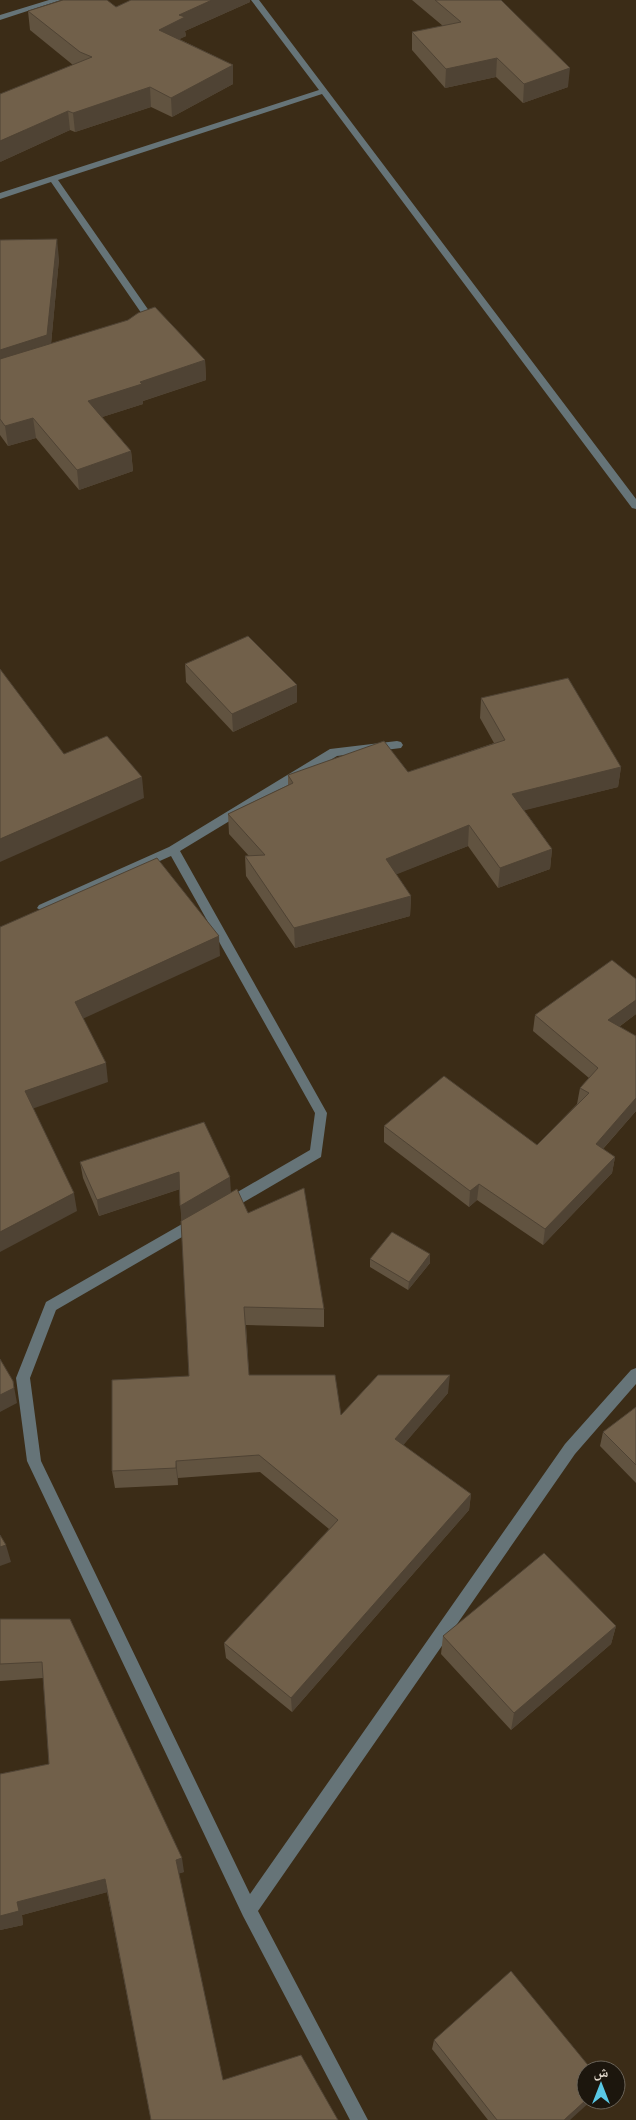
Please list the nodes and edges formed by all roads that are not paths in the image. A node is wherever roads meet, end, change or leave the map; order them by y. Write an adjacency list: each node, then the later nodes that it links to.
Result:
1 (57, 0): 3 (street)
2 (255, 0): 4 (street)
3 (0, 18)
4 (324, 91): 5 (street); 8 (street)
5 (53, 179): 6 (street); 7 (street)
6 (0, 196)
7 (134, 330)
8 (636, 506)
9 (397, 745): 10 (street)
10 (173, 850): 11 (street); 13 (street)
11 (27, 915)
12 (636, 1374): 13 (street)
13 (249, 1910): 14 (street)
14 (359, 2120)

